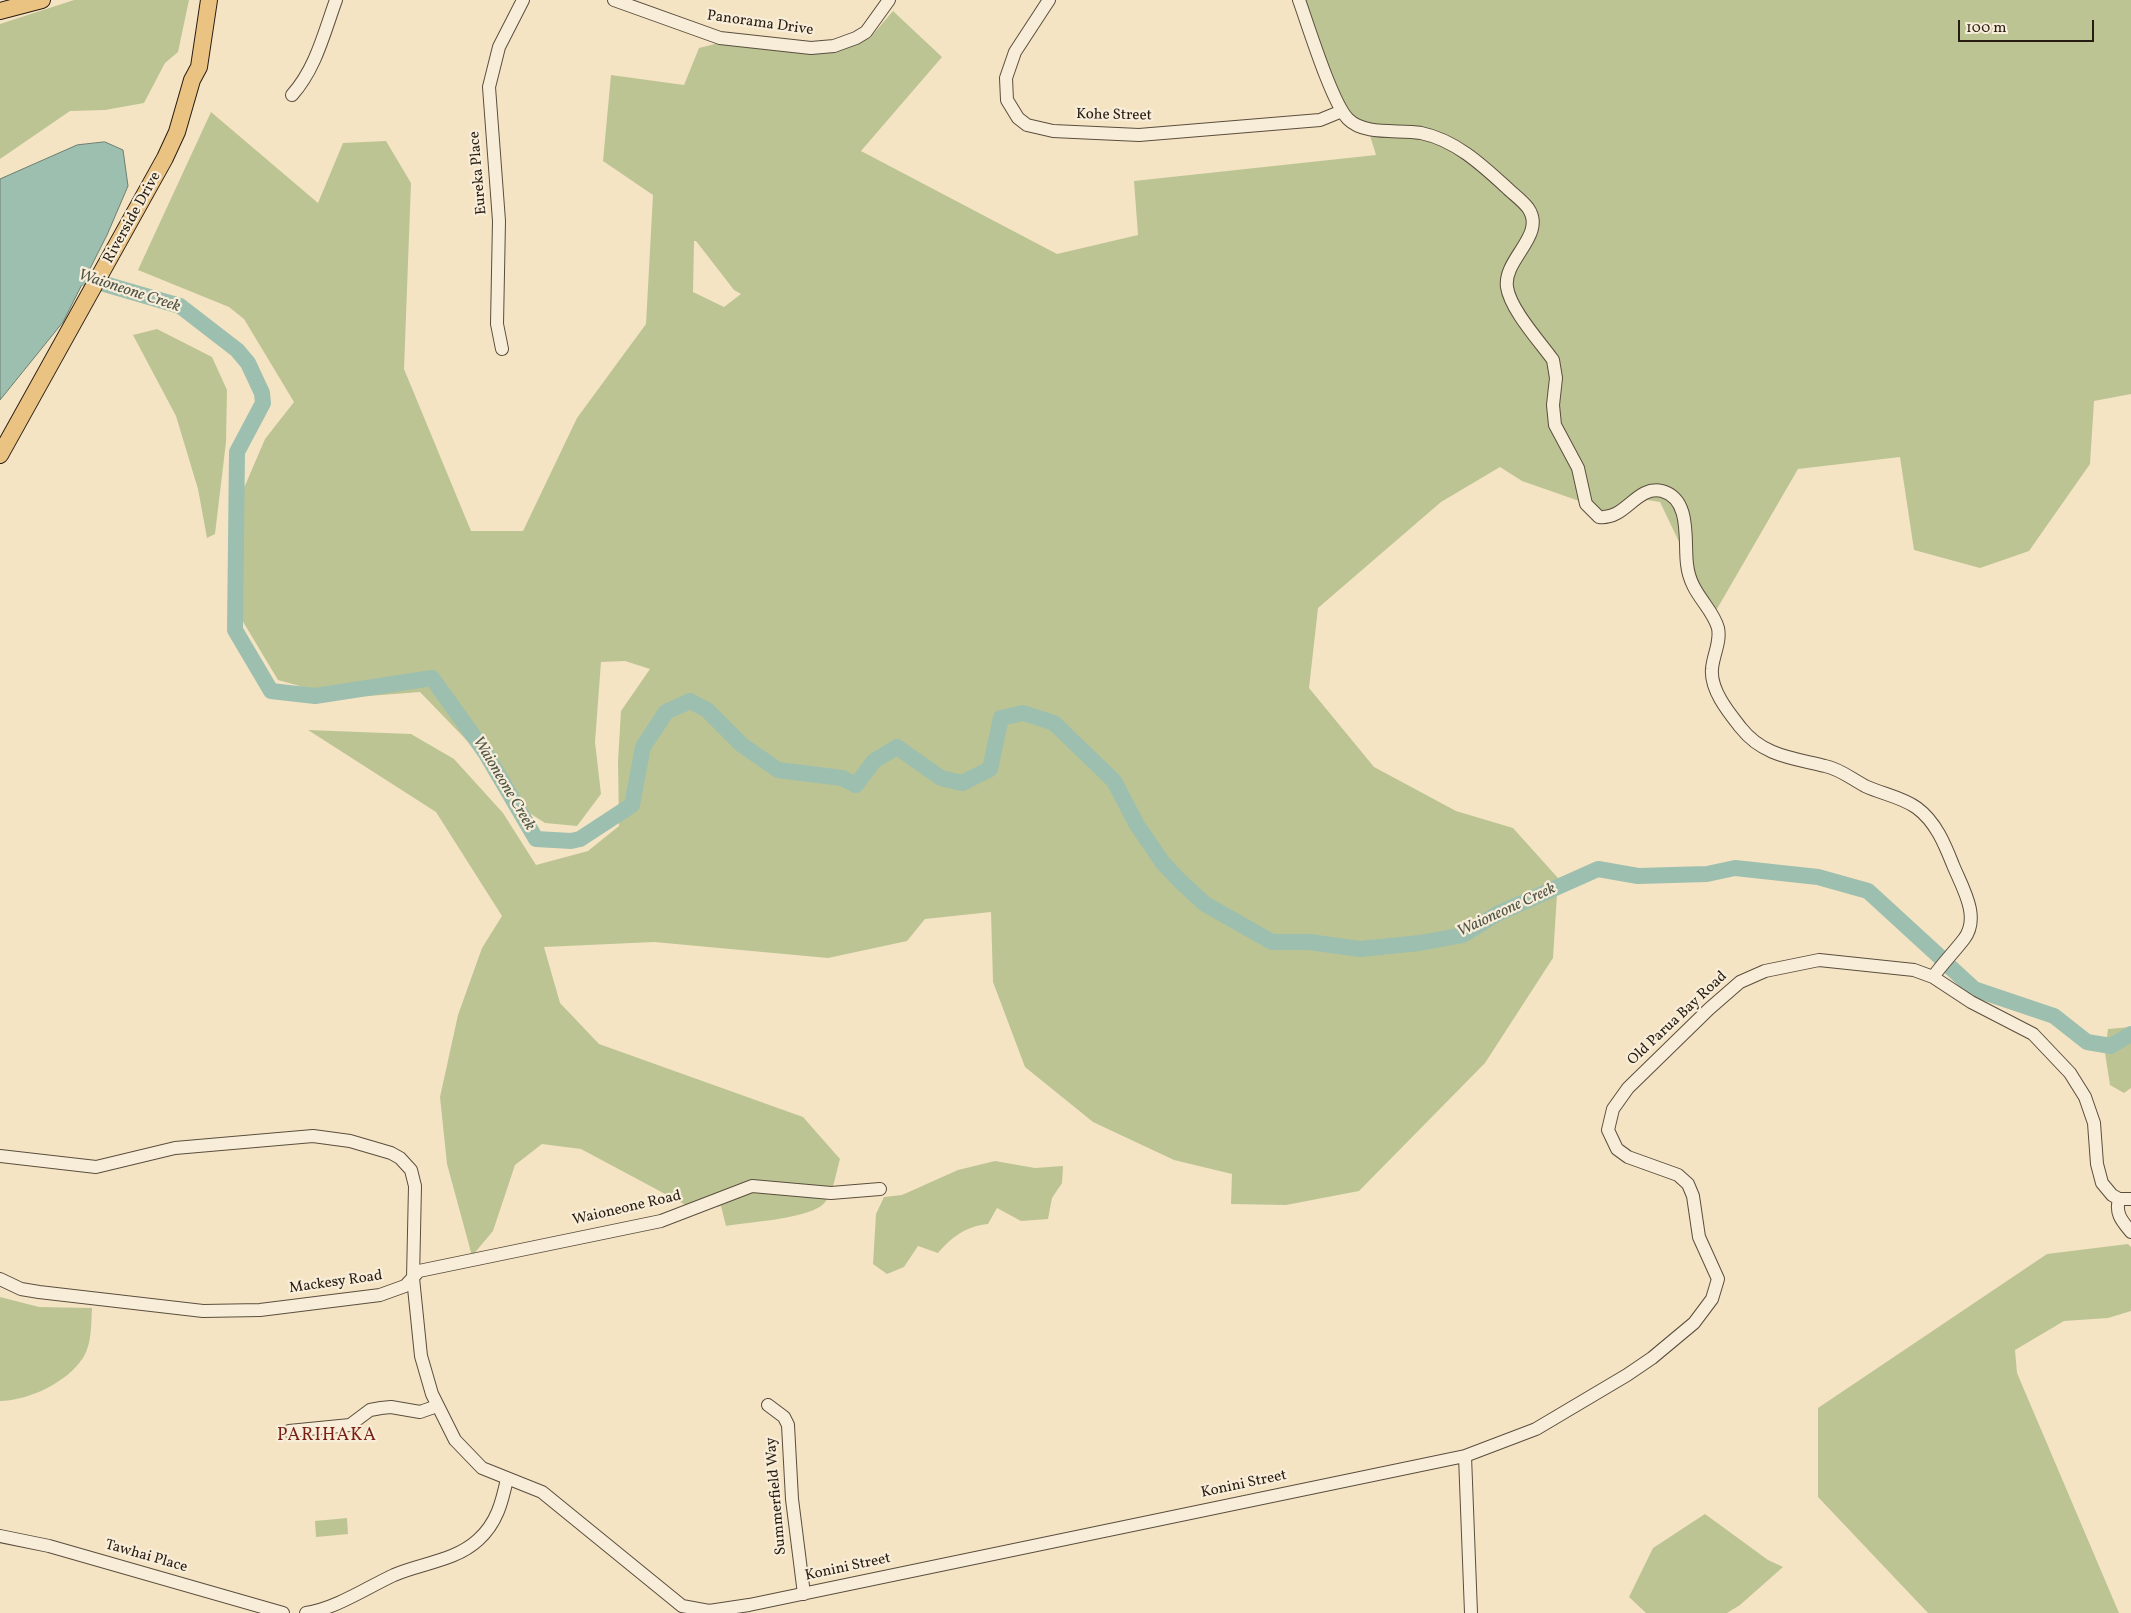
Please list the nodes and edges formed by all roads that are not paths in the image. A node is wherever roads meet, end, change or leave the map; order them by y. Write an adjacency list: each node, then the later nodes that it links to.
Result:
1 (42, 0): 10 (main road)
2 (199, 0): 11 (main road, Riverside Drive)
3 (209, 0): 11 (main road, Riverside Drive)
4 (336, 0): 12 (street)
5 (523, 0): 14 (street, Eureka Place)
6 (614, 0): 7 (street, Panorama Drive)
7 (889, 0)
8 (1049, 0): 13 (street, Kohe Street)
9 (1298, 0): 13 (street)
10 (0, 11)
11 (192, 80): 15 (main road, Riverside Drive)
12 (292, 95)
13 (1342, 111): 16 (street)
14 (502, 349)
15 (0, 455)
16 (1933, 977): 19 (street, Old Parua Bay Road); 26 (street, Old Parua Bay Road)
17 (0, 1156): 21 (street)
18 (880, 1189): 21 (street, Waioneone Road)
19 (2125, 1199): 20 (street)
20 (2131, 1232)
21 (413, 1278): 22 (street, Mackesy Road); 24 (street, Konini Street)
22 (0, 1279)
23 (768, 1405): 29 (street, Summerfield Way)
24 (437, 1406): 25 (street); 27 (street, Konini Street)
25 (289, 1431)
26 (1465, 1456): 29 (street, Konini Street); 32 (street)
27 (507, 1479): 29 (street, Konini Street); 31 (street)
28 (0, 1536): 30 (street, Tawhai Place)
29 (804, 1594)
30 (283, 1613)
31 (306, 1613)
32 (1470, 1613)

